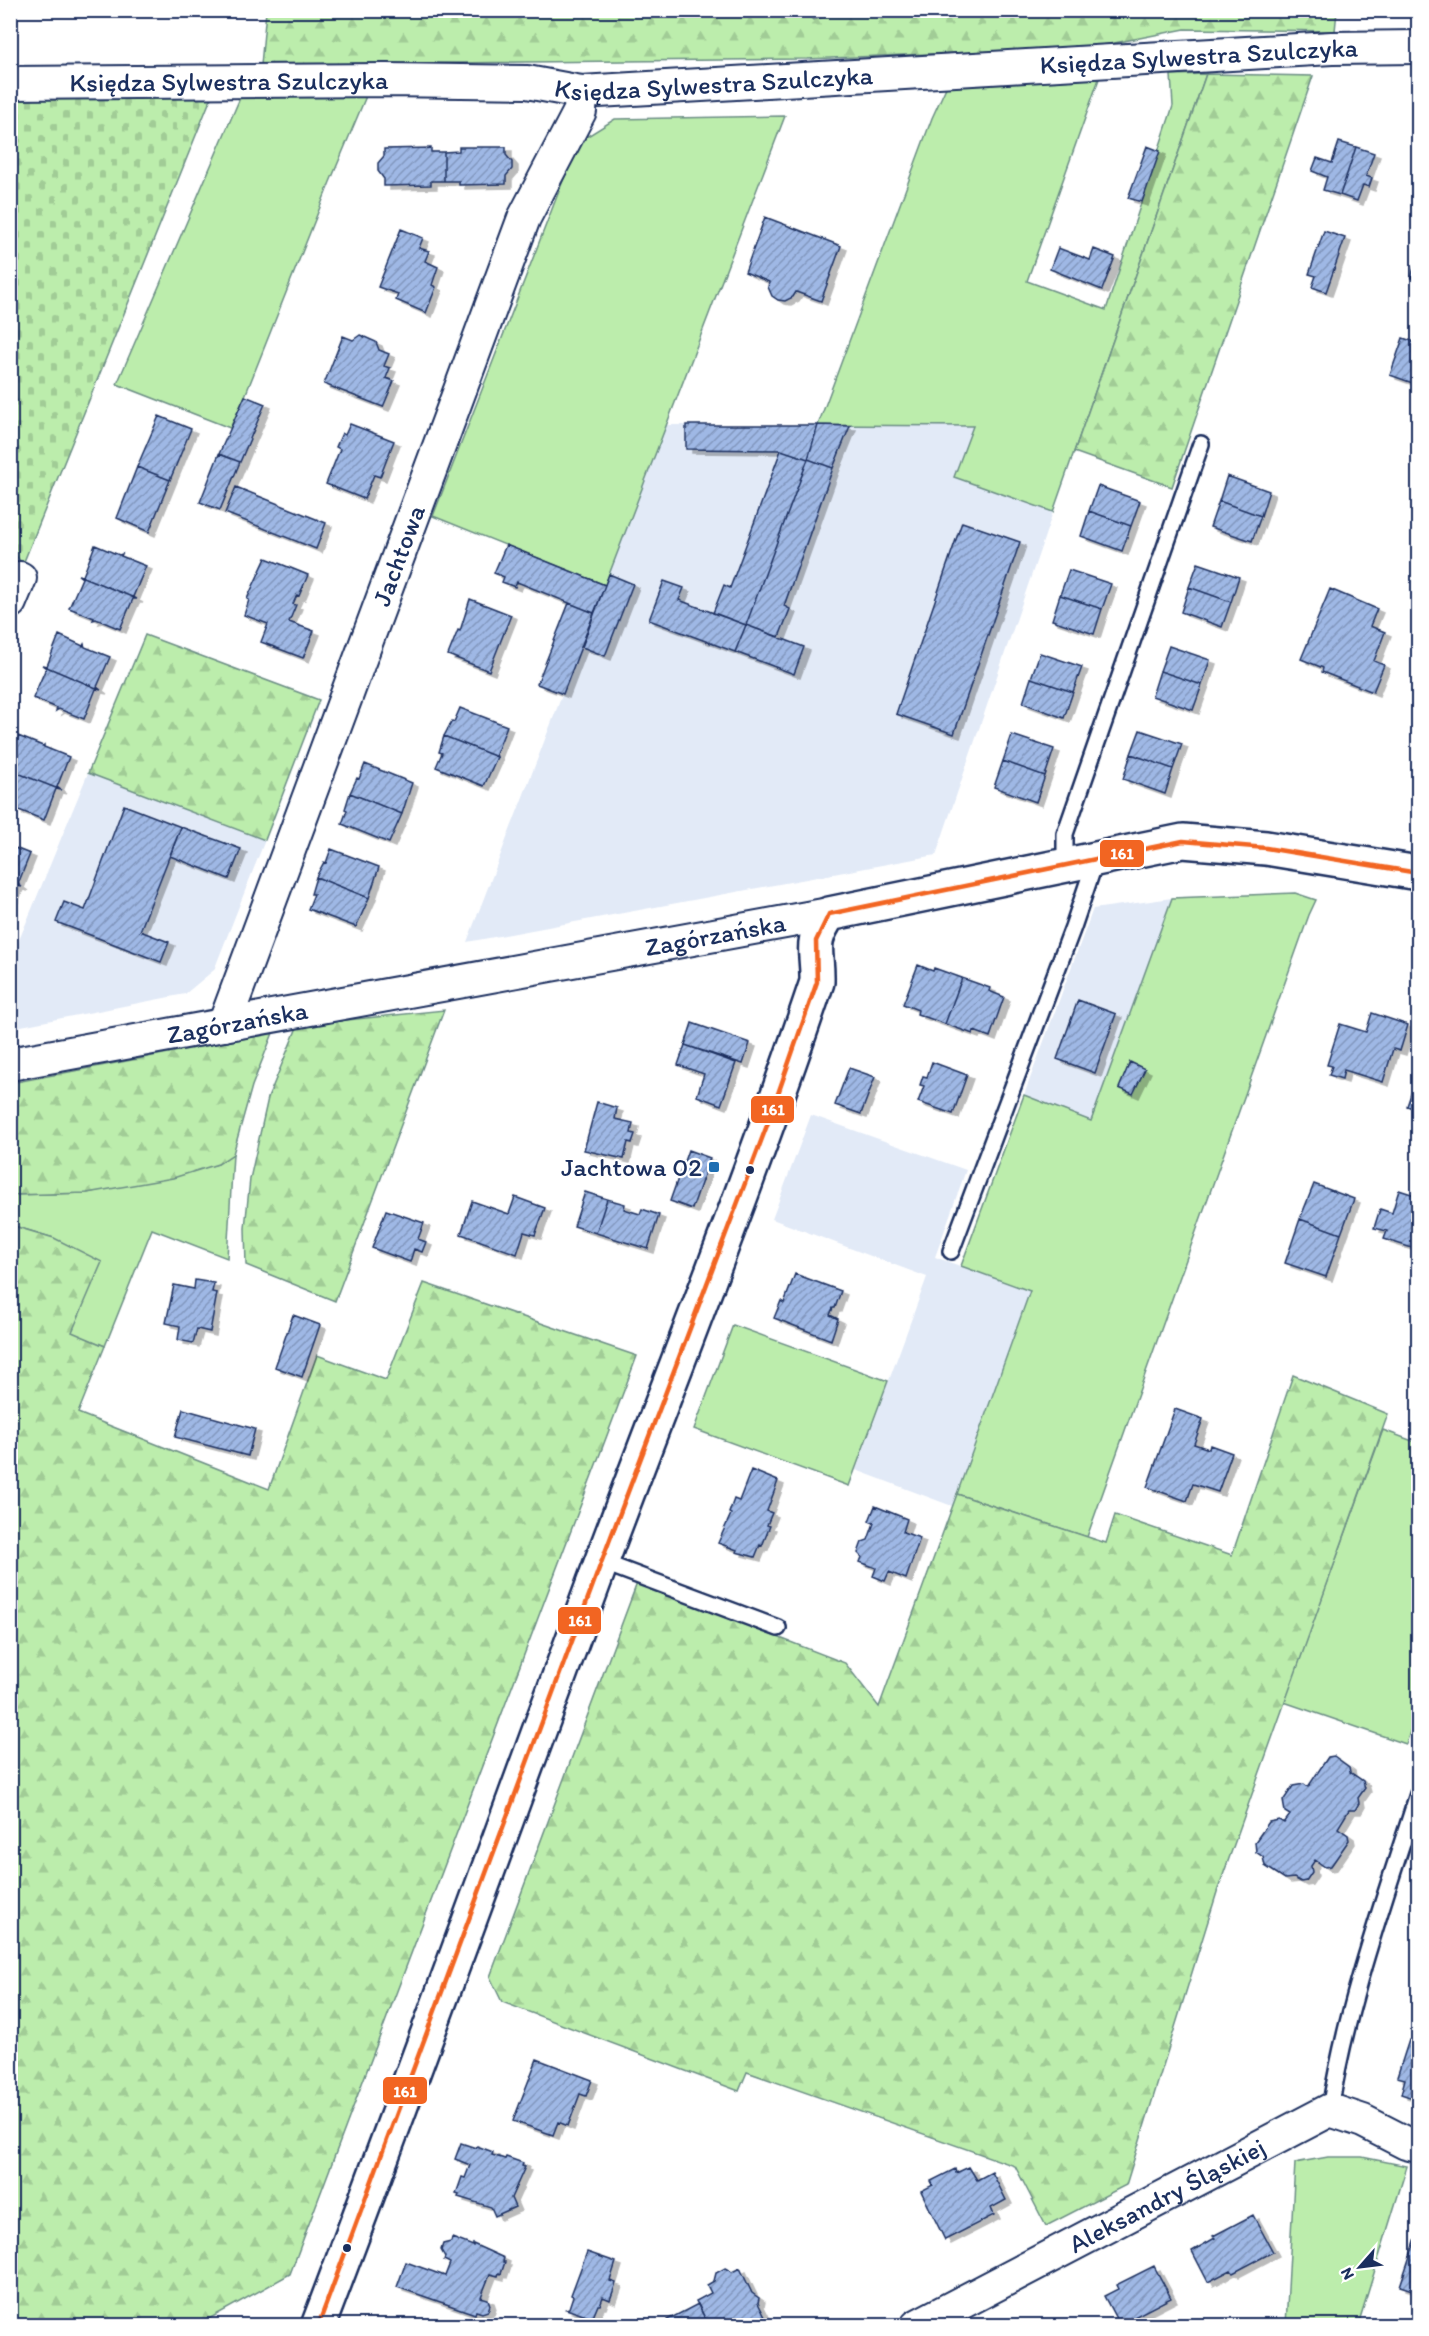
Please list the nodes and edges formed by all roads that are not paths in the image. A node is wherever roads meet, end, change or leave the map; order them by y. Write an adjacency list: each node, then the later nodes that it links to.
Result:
1 (1419, 47): 3 (street, Księdza Sylwestra Szulczyka)
2 (10, 83): 3 (street, Księdza Sylwestra Szulczyka)
3 (581, 92): 9 (street, Jachtowa)
4 (1201, 444): 6 (lane)
5 (1096, 859): 6 (street, Zagórzańska); 7 (street, Zagórzańska); 11 (lane)
6 (1065, 865): 8 (street, Zagórzańska)
7 (1419, 873)
8 (829, 914): 9 (street, Zagórzańska); 12 (street)
9 (224, 1025): 10 (street, Zagórzańska)
10 (10, 1064)
11 (951, 1251)
12 (602, 1562): 13 (lane); 17 (street)
13 (778, 1628)
14 (1419, 1794): 15 (lane)
15 (1330, 2109): 16 (street); 18 (street, Aleksandry Śląskiej)
16 (1419, 2146)
17 (318, 2325)
18 (917, 2325)

